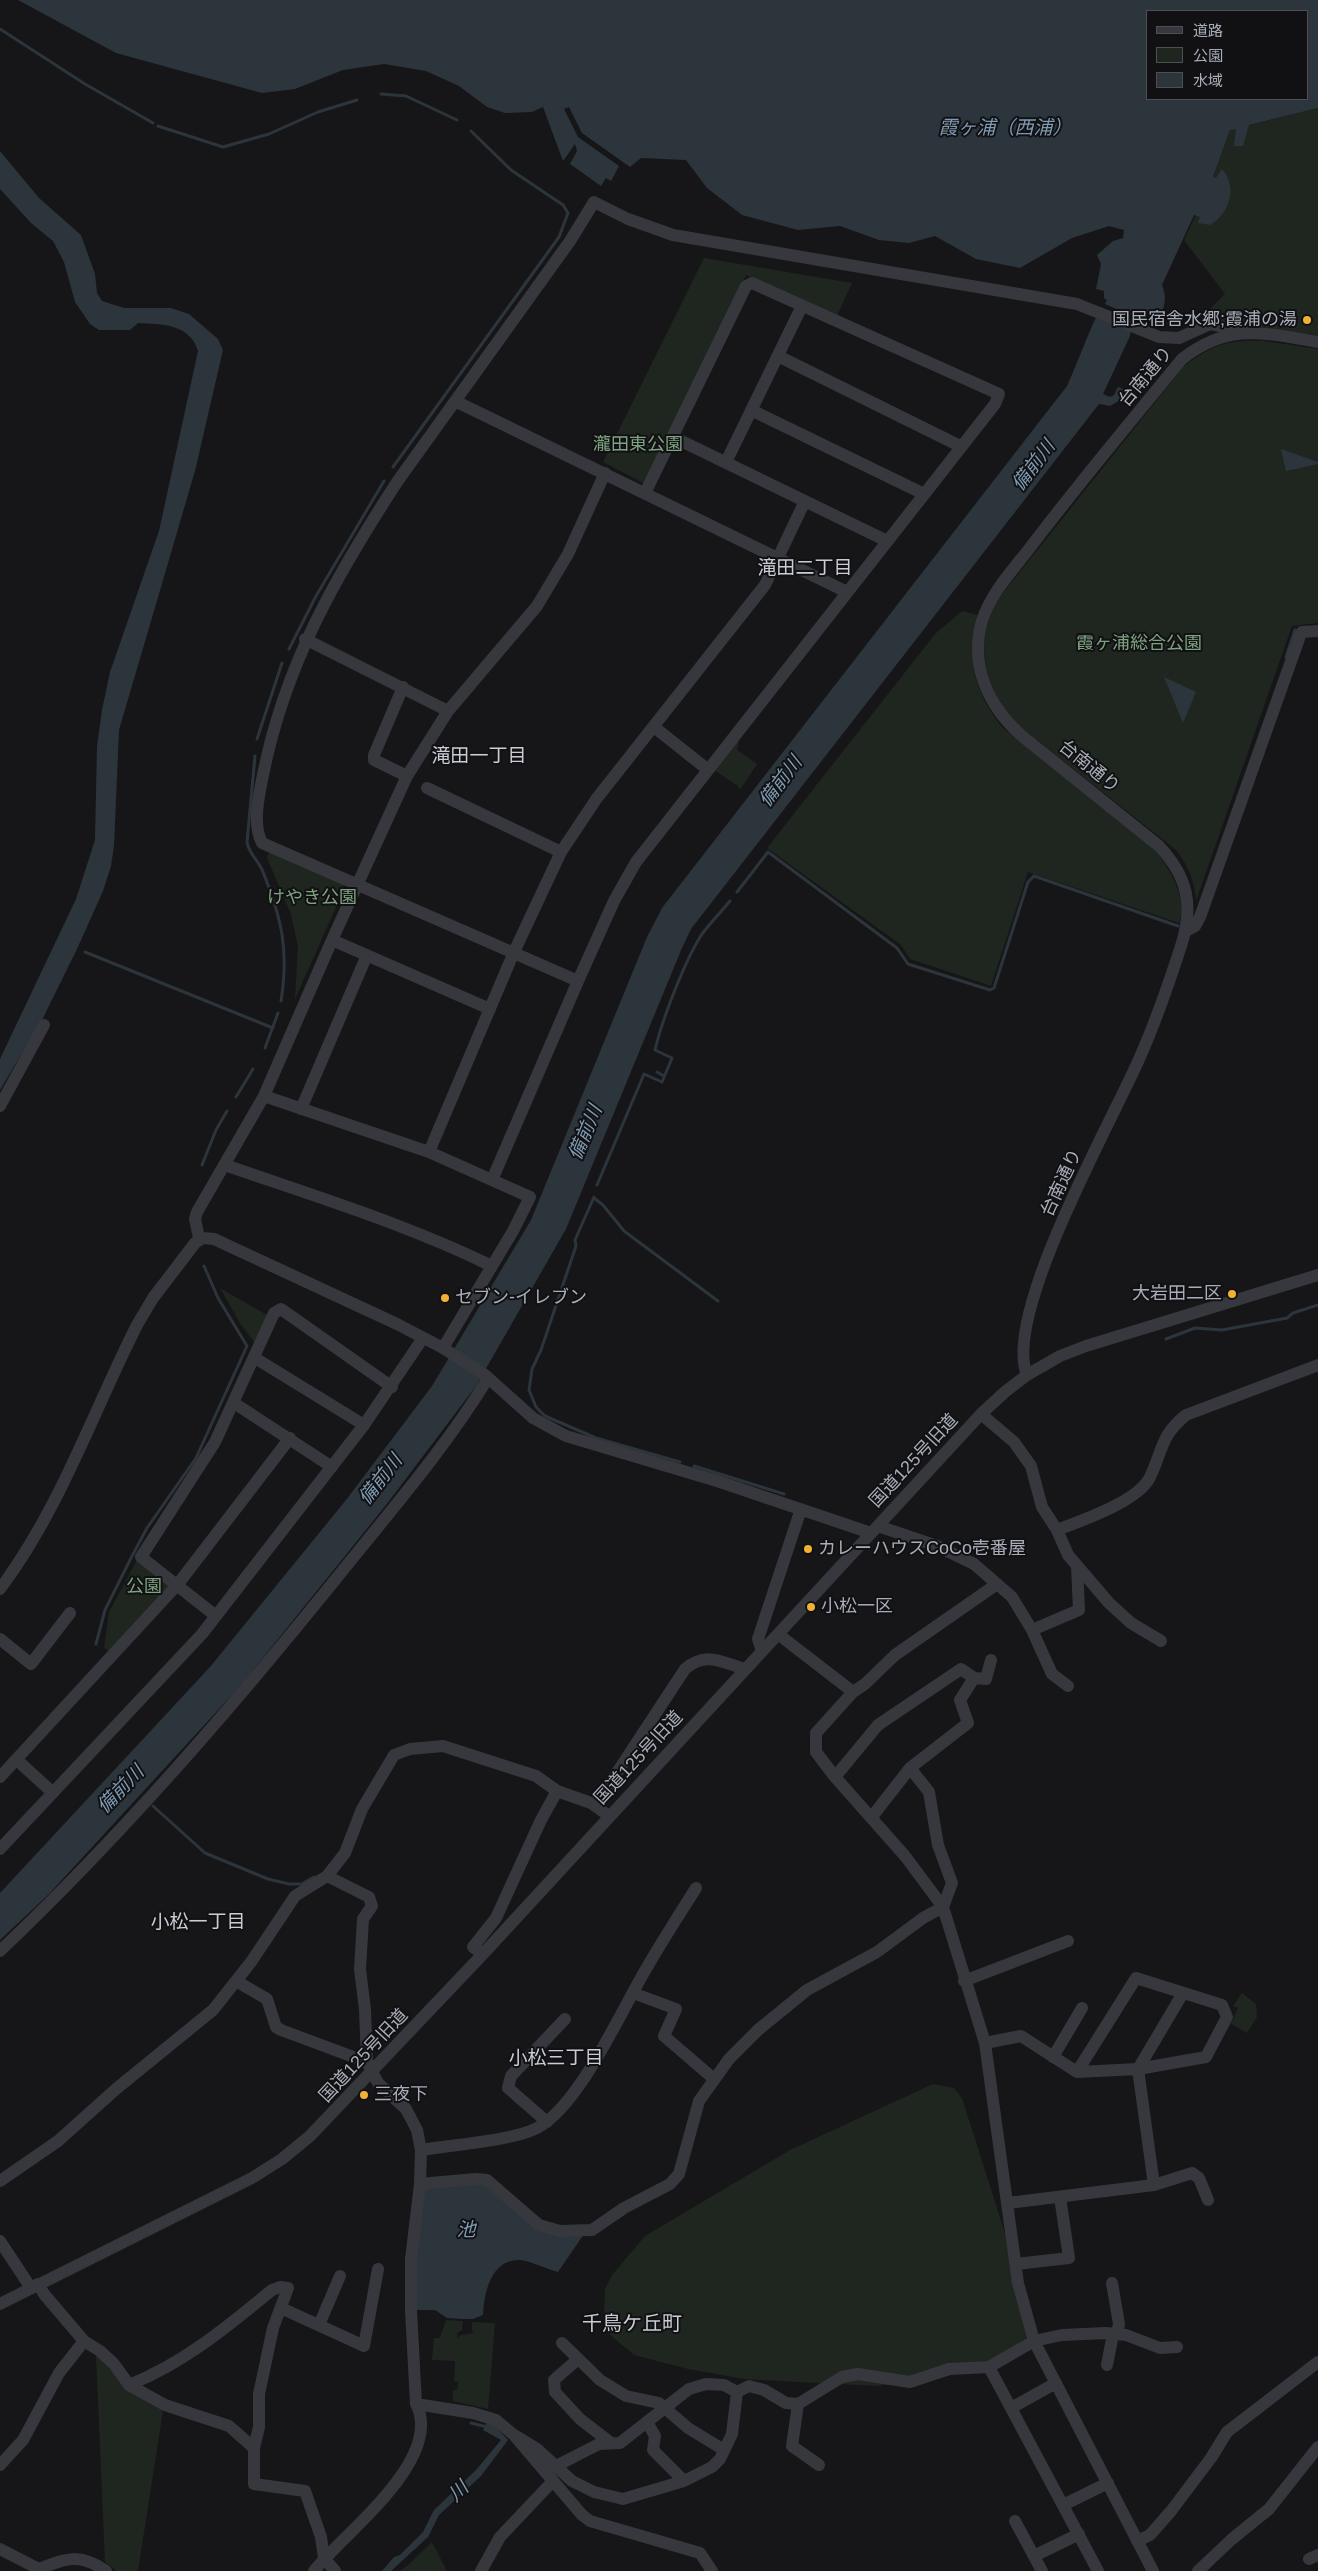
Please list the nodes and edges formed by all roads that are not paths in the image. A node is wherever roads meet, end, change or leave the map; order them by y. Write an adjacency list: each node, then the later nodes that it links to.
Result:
1 (802, 306): 4 (street); 7 (street); 8 (street)
2 (1246, 332): 3 (street, 台南通り); 5 (street); 27 (street, 台南通り)
3 (1318, 342)
4 (778, 356): 6 (street); 8 (street)
5 (455, 401): 10 (street); 18 (street)
6 (751, 410): 9 (street); 12 (street)
7 (673, 437): 9 (street); 11 (street)
8 (960, 446): 12 (street)
9 (726, 462): 13 (street)
10 (605, 473): 11 (street); 20 (street)
11 (645, 493): 15 (street)
12 (924, 494): 14 (street)
13 (806, 501): 14 (street); 15 (street)
14 (887, 541): 16 (street)
15 (779, 558): 16 (street); 21 (street)
16 (847, 592): 22 (street)
17 (1318, 631): 27 (street)
18 (306, 639): 19 (street); 26 (street)
19 (403, 687): 20 (street); 23 (street)
20 (448, 711): 23 (street)
21 (654, 726): 22 (street); 25 (street)
22 (707, 769): 31 (street)
23 (407, 776): 26 (street)
24 (427, 788): 25 (street)
25 (561, 852): 29 (street)
26 (357, 883): 28 (street); 29 (street)
27 (1186, 931): 47 (street, 台南通り)
28 (332, 940): 30 (street); 34 (street)
29 (514, 952): 31 (street); 32 (street)
30 (367, 955): 32 (street); 36 (street)
31 (578, 981): 39 (street)
32 (490, 1009): 37 (street)
33 (44, 1026): 35 (street)
34 (264, 1096): 36 (street); 38 (street)
35 (0, 1106)
36 (301, 1109): 37 (street)
37 (429, 1152): 39 (street)
38 (224, 1165): 40 (street); 41 (street)
39 (492, 1180): 41 (street)
40 (199, 1238): 43 (street); 61 (street)
41 (492, 1266): 44 (street)
42 (1318, 1275): 47 (street, 国道125号旧道)
43 (423, 1338): 44 (street); 49 (street)
44 (445, 1350): 48 (street)
45 (255, 1358): 49 (street); 50 (street); 52 (street)
46 (1318, 1365): 57 (street)
47 (1027, 1375): 51 (street, 国道125号旧道)
48 (487, 1376): 55 (street); 88 (street)
49 (392, 1387): 52 (street)
50 (234, 1403): 53 (street); 59 (street)
51 (981, 1414): 56 (street, 国道125号旧道); 57 (street)
52 (364, 1425): 54 (street)
53 (290, 1438): 54 (street); 59 (street)
54 (332, 1467): 63 (street)
55 (801, 1508): 56 (street); 68 (street)
56 (874, 1529): 60 (street); 65 (street, 国道125号旧道)
57 (1057, 1530): 58 (street)
58 (1077, 1566): 64 (street); 67 (street)
59 (178, 1584): 63 (street); 74 (street)
60 (997, 1584): 64 (street); 73 (street)
61 (0, 1589)
62 (70, 1612): 66 (street)
63 (216, 1616): 79 (street)
64 (1032, 1630): 72 (street)
65 (778, 1634): 68 (street, 国道125号旧道); 73 (street)
66 (0, 1639)
67 (1161, 1641)
68 (762, 1651): 70 (street, 国道125号旧道)
69 (991, 1660): 71 (street)
70 (745, 1669): 80 (street); 81 (street, 国道125号旧道)
71 (974, 1678): 75 (street); 77 (street)
72 (1068, 1686)
73 (853, 1692): 77 (street)
74 (17, 1760): 76 (street); 79 (street)
75 (910, 1768): 82 (street); 86 (street)
76 (0, 1777)
77 (835, 1777): 82 (street)
78 (557, 1791): 80 (street); 84 (street); 89 (street)
79 (53, 1793): 83 (street)
80 (595, 1806): 81 (street)
81 (609, 1816): 89 (street, 国道125号旧道)
82 (871, 1818): 86 (street)
83 (0, 1849)
84 (327, 1876): 90 (street); 98 (street)
85 (696, 1888): 92 (street)
86 (943, 1907): 91 (street); 101 (street)
87 (1068, 1941): 91 (street)
88 (0, 1950)
89 (483, 1954): 98 (street, 国道125号旧道)
90 (236, 1981): 98 (street); 104 (street)
91 (964, 1981): 96 (street)
92 (633, 1993): 101 (street); 102 (street)
93 (1183, 1993): 99 (street); 99 (street); 100 (street)
94 (1082, 2008): 97 (street)
95 (565, 2019): 102 (street)
96 (985, 2043): 97 (street); 109 (street)
97 (1053, 2057): 100 (street)
98 (370, 2067): 103 (street); 115 (street, 国道125号旧道)
99 (1138, 2069): 100 (street); 106 (street)
100 (1077, 2072)
101 (714, 2079): 105 (street)
102 (547, 2122): 103 (street)
103 (421, 2150): 105 (street)
104 (0, 2180)
105 (420, 2184): 131 (street)
106 (1154, 2185): 107 (street); 108 (street)
107 (1060, 2197): 109 (street); 111 (street)
108 (1208, 2200)
109 (1008, 2203): 111 (street)
110 (0, 2242): 115 (street)
111 (1016, 2264): 121 (street)
112 (378, 2269): 118 (street)
113 (340, 2276): 118 (street)
114 (1112, 2283): 119 (street)
115 (34, 2286): 116 (street, 国道125号旧道); 120 (street)
116 (0, 2304)
117 (281, 2308): 118 (street); 129 (street); 139 (street)
118 (319, 2326)
119 (1115, 2334): 121 (street); 123 (street); 126 (street)
120 (84, 2341): 129 (street); 141 (street)
121 (1034, 2341): 127 (street); 128 (street)
122 (562, 2343): 124 (street)
123 (1178, 2347)
124 (578, 2359): 133 (street); 137 (street)
125 (1318, 2362): 150 (street)
126 (1106, 2365)
127 (989, 2366): 132 (street); 134 (street)
128 (1056, 2383): 134 (street); 146 (street)
129 (129, 2385): 139 (street)
130 (737, 2392): 132 (street); 133 (street); 140 (street)
131 (416, 2404): 136 (street); 153 (street)
132 (798, 2404): 142 (street)
133 (664, 2408): 135 (street); 140 (street)
134 (1011, 2408): 147 (street)
135 (647, 2422): 137 (street); 145 (street)
136 (514, 2435): 143 (street); 144 (street)
137 (611, 2443): 143 (street)
138 (1318, 2447): 162 (street)
139 (254, 2448): 153 (street)
140 (724, 2450): 145 (street)
141 (0, 2465)
142 (819, 2465)
143 (556, 2466): 145 (street)
144 (553, 2481): 157 (street); 158 (street)
145 (684, 2481)
146 (1108, 2483): 147 (street); 150 (street)
147 (1064, 2506): 149 (street)
148 (1015, 2521): 152 (street)
149 (1079, 2534): 152 (street); 160 (street)
150 (1138, 2541): 161 (street)
151 (0, 2549): 154 (street)
152 (1034, 2556): 159 (street)
153 (324, 2558): 155 (street); 156 (street)
154 (106, 2571)
155 (314, 2571)
156 (335, 2571)
157 (481, 2571)
158 (712, 2571)
159 (1042, 2571)
160 (1098, 2571)
161 (1153, 2571)
162 (1198, 2571)

